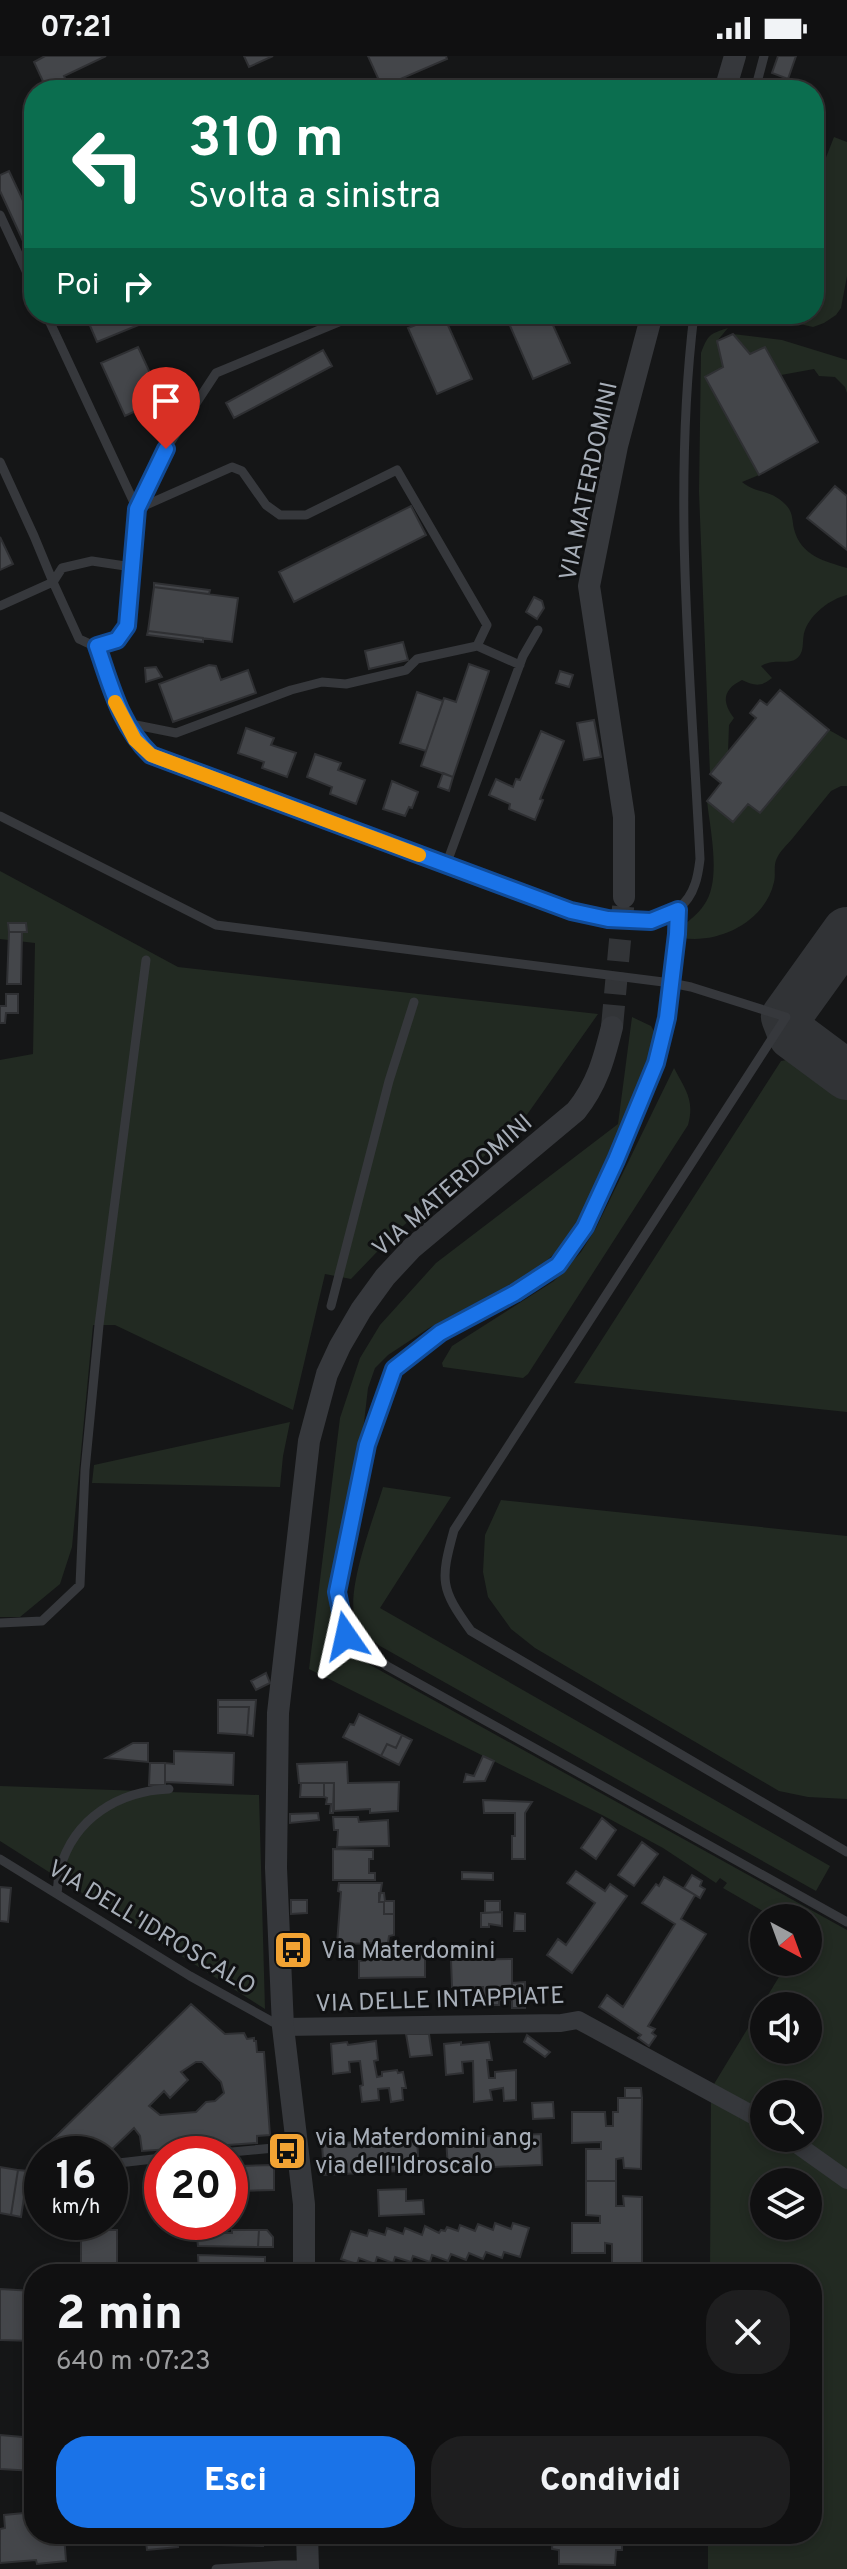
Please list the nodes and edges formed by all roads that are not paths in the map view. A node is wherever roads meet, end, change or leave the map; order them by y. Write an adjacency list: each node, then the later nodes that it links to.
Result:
1 (735, 56): 3 (street)
2 (764, 56): 4 (lane)
3 (728, 80)
4 (758, 80)
5 (0, 215): 6 (lane)
6 (24, 267)
7 (51, 324): 12 (lane)
8 (334, 324): 12 (lane)
9 (649, 324): 23 (street, VIA MATERDOMINI)
10 (693, 324): 24 (lane)
11 (0, 462): 14 (lane)
12 (137, 509): 13 (lane); 18 (lane)
13 (132, 567): 14 (lane); 17 (lane)
14 (53, 582): 15 (lane); 17 (lane)
15 (0, 606)
16 (538, 630): 19 (lane)
17 (97, 646): 20 (lane)
18 (477, 646): 19 (lane); 20 (lane)
19 (520, 665): 22 (lane)
20 (126, 723): 22 (lane)
21 (0, 816): 26 (lane)
22 (446, 865): 24 (lane)
23 (624, 897)
24 (678, 910): 26 (lane)
25 (146, 960): 30 (lane)
26 (671, 983): 32 (lane); 35 (lane)
27 (414, 1002): 29 (lane)
28 (612, 1027): 36 (street, VIA MATERDOMINI)
29 (331, 1306)
30 (0, 1623)
31 (169, 1789): 34 (lane)
32 (847, 1852)
33 (0, 1859): 34 (lane, VIA DELL'IDROSCALO)
34 (57, 1894): 36 (lane, VIA DELL'IDROSCALO)
35 (847, 1922)
36 (283, 2027): 37 (street, VIA DELLE INTAPPIATE); 38 (street, VIA MATERDOMINI)
37 (750, 2113)
38 (298, 2146): 39 (lane); 42 (street, VIA MATERDOMINI)
39 (248, 2151)
40 (808, 2152): 41 (street)
41 (847, 2180)
42 (304, 2264)
43 (307, 2544): 44 (street)
44 (308, 2567): 45 (lane)
45 (216, 2569)

